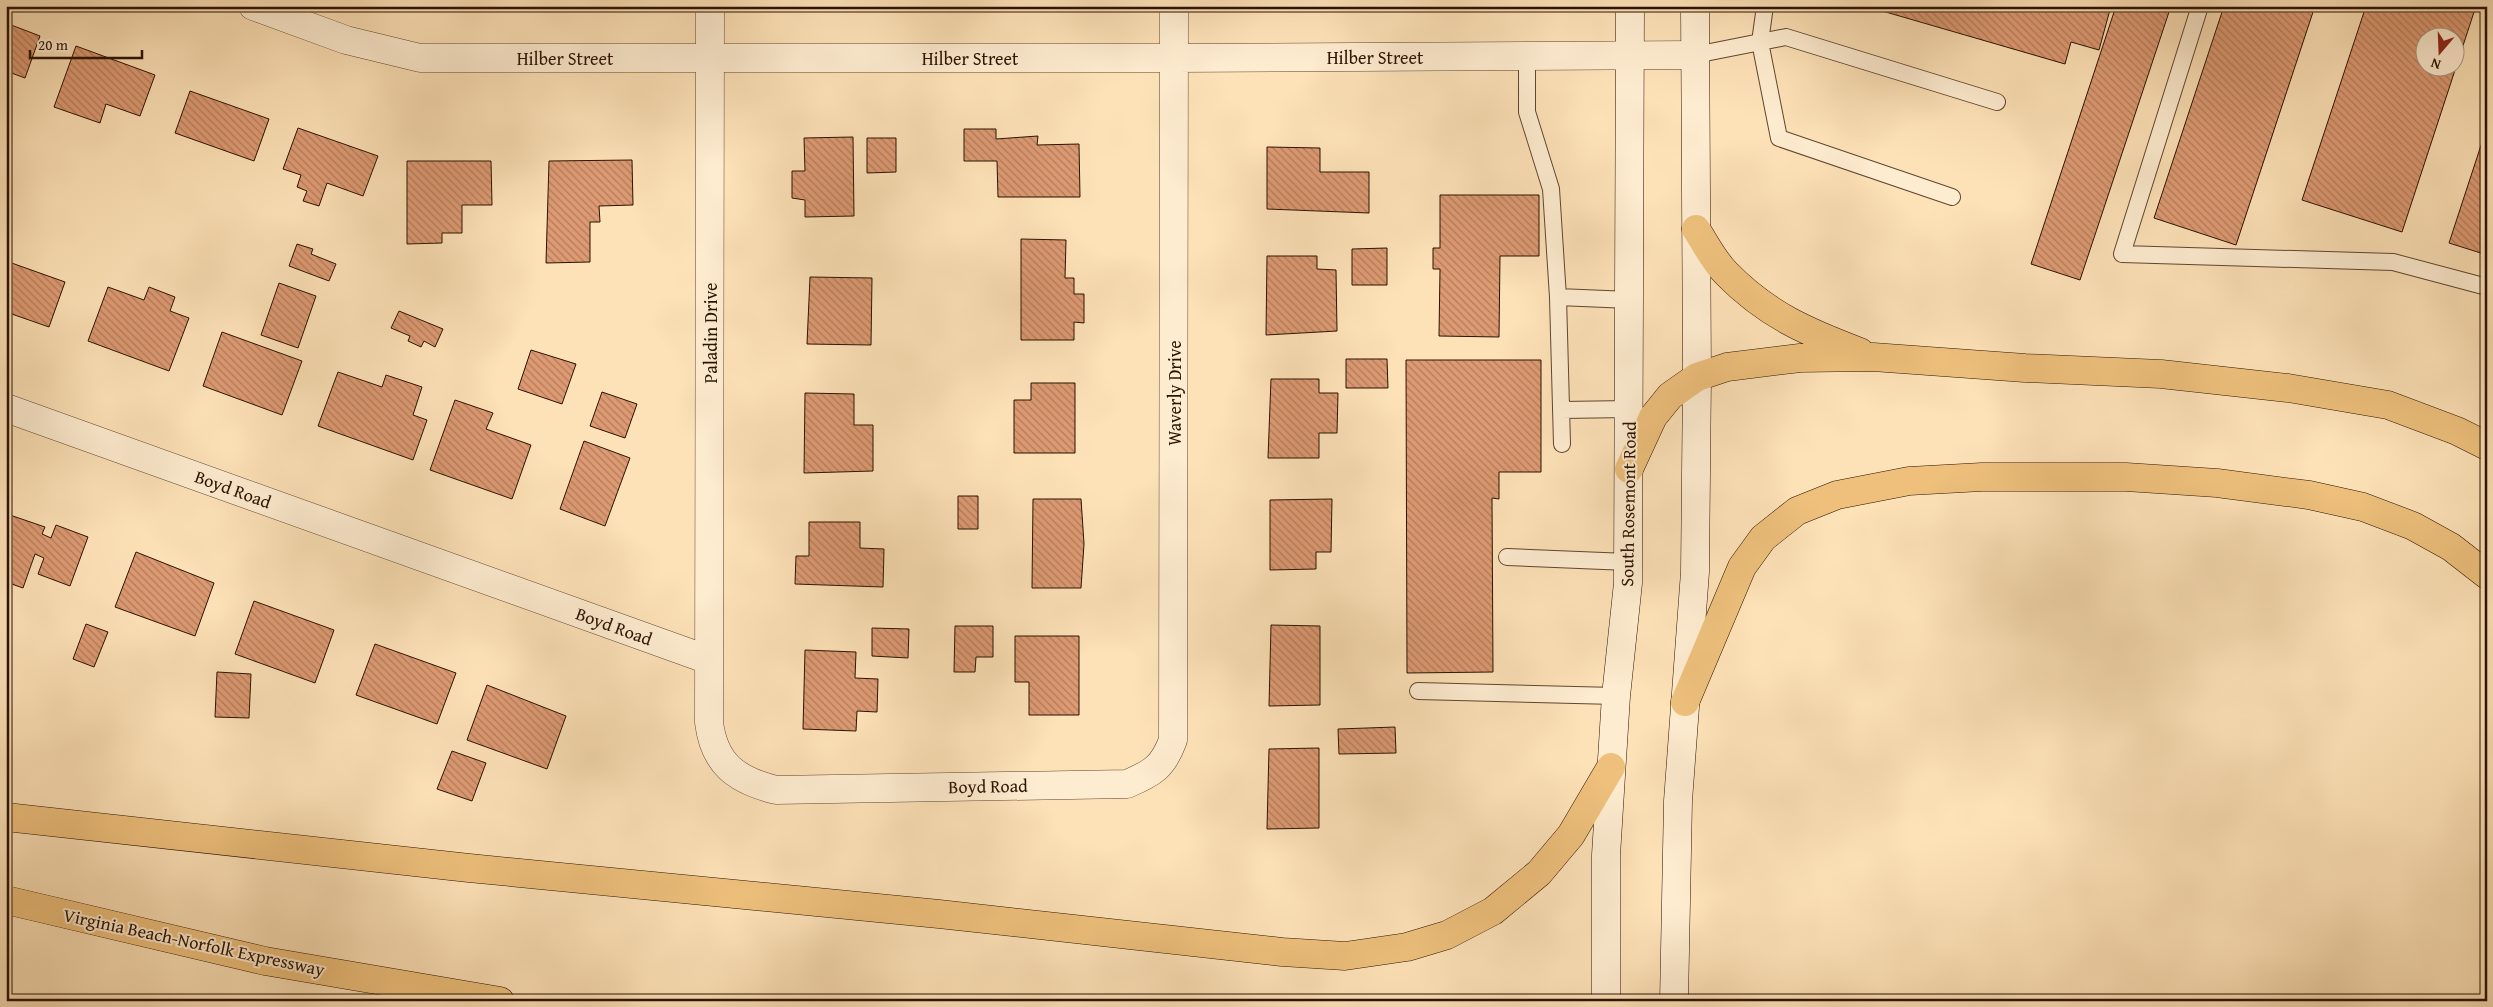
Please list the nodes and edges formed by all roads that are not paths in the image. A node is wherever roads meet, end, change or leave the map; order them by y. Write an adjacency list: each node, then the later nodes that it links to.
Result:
1 (253, 6): 12 (street, Hilber Street)
2 (710, 6): 12 (street, Paladin Drive)
3 (1174, 6): 13 (street, Waverly Drive)
4 (1630, 6): 10 (street, South Rosemont Road)
5 (1695, 6): 9 (street)
6 (1765, 6): 8 (lane)
7 (2200, 6): 17 (lane)
8 (1760, 42): 9 (lane); 14 (lane); 15 (lane)
9 (1695, 55): 10 (street, Hilber Street); 16 (street)
10 (1630, 56): 11 (street, Hilber Street); 19 (street, South Rosemont Road)
11 (1527, 57): 13 (street, Hilber Street); 18 (lane)
12 (711, 58): 13 (street, Hilber Street); 31 (street, Paladin Drive)
13 (1175, 58): 36 (street, Waverly Drive)
14 (1997, 102)
15 (1952, 197)
16 (1696, 229): 20 (highway); 21 (street)
17 (2487, 287)
18 (1558, 297): 19 (lane); 23 (lane)
19 (1630, 300): 24 (street, South Rosemont Road)
20 (1873, 357): 21 (highway); 26 (highway)
21 (1697, 377): 27 (highway); 34 (street)
22 (6, 408): 31 (street, Boyd Road)
23 (1561, 410): 24 (lane); 25 (lane)
24 (1630, 410): 27 (street, South Rosemont Road)
25 (1562, 444)
26 (2487, 446)
27 (1629, 469): 29 (street, South Rosemont Road)
28 (1507, 556): 29 (lane)
29 (1628, 562): 33 (street, South Rosemont Road)
30 (2487, 575): 34 (highway)
31 (709, 660): 36 (street, Boyd Road)
32 (1418, 691): 33 (lane)
33 (1616, 696): 35 (street, South Rosemont Road)
34 (1685, 702): 41 (street)
35 (1611, 767): 37 (highway); 40 (street, South Rosemont Road)
36 (1152, 773)
37 (6, 817)
38 (6, 900): 39 (highway, Virginia Beach-Norfolk Expressway)
39 (500, 1001)
40 (1606, 1001)
41 (1674, 1001)

